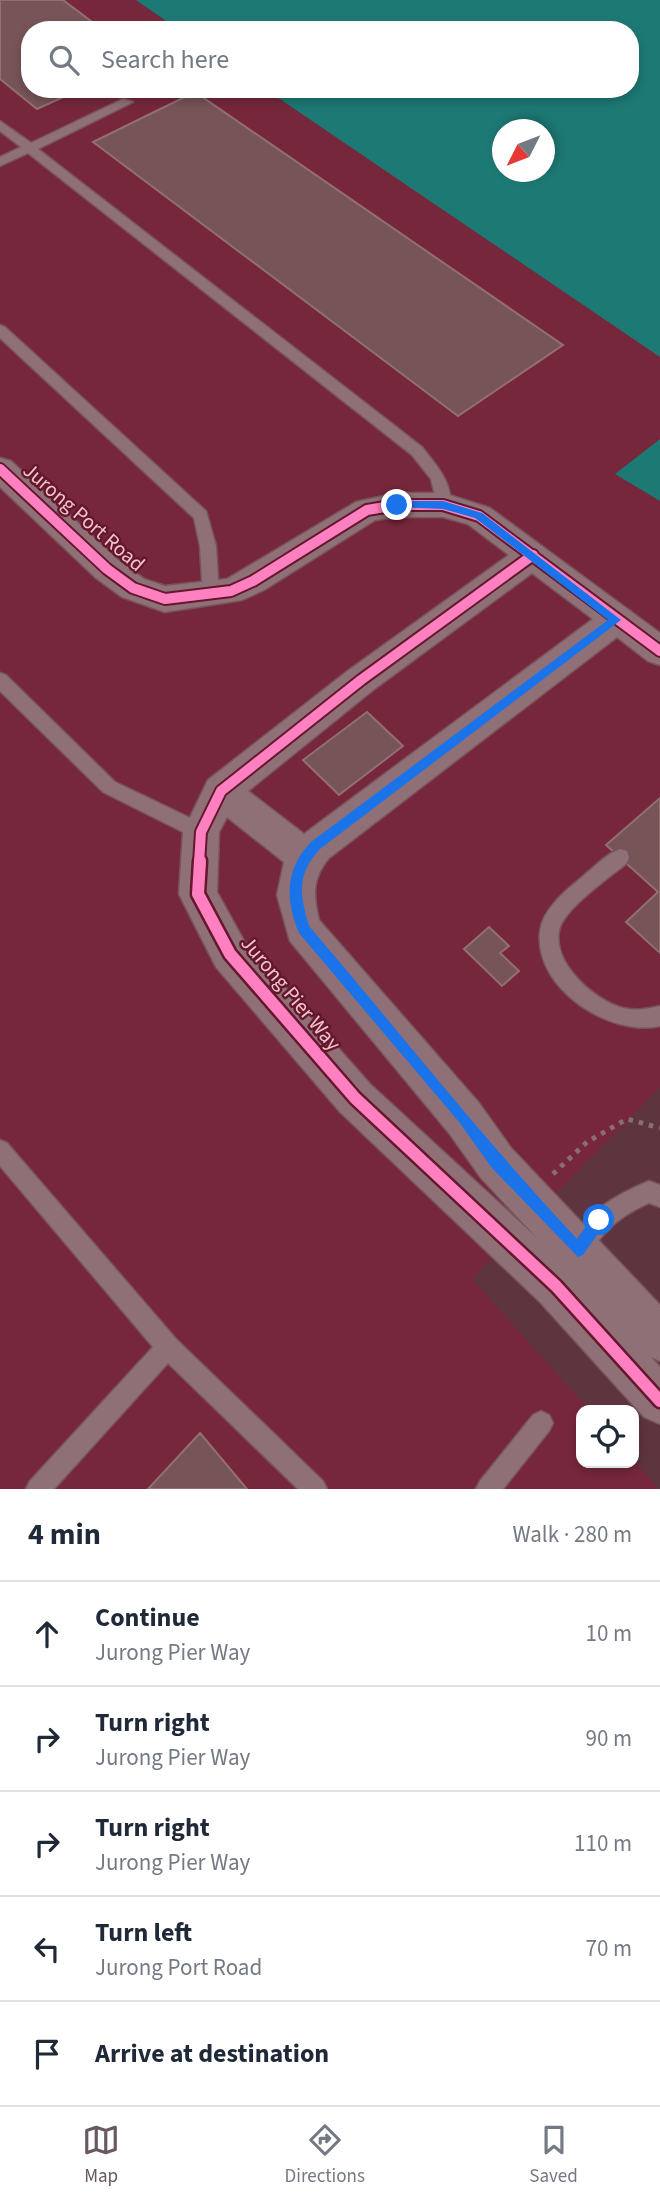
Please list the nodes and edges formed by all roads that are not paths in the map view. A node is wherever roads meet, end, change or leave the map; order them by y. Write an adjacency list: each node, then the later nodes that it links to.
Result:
1 (127, 102): 3 (lane)
2 (0, 125): 3 (lane)
3 (30, 148): 4 (lane); 7 (lane)
4 (0, 162)
5 (0, 330): 9 (lane)
6 (0, 469): 9 (street, Jurong Port Road)
7 (443, 505): 8 (street, Jurong Port Road); 9 (street, Jurong Port Road)
8 (533, 555): 10 (street, Jurong Port Road); 13 (street, Jurong Pier Way)
9 (211, 596)
10 (616, 620): 11 (street, Jurong Port Road); 15 (street)
11 (660, 651)
12 (0, 680): 14 (lane)
13 (221, 791): 14 (street, Jurong Pier Way); 15 (street)
14 (201, 832): 20 (street, Jurong Pier Way)
15 (305, 857): 20 (street, Jurong Pier Way)
16 (620, 857): 17 (lane)
17 (660, 1016)
18 (0, 1150): 22 (lane)
19 (660, 1196): 20 (lane)
20 (567, 1268): 21 (street, Jurong Pier Way); 23 (street, Jurong Pier Way)
21 (660, 1338)
22 (168, 1347): 25 (lane); 26 (lane)
23 (660, 1401)
24 (541, 1423): 27 (lane)
25 (38, 1489)
26 (314, 1489)
27 (488, 1489)

